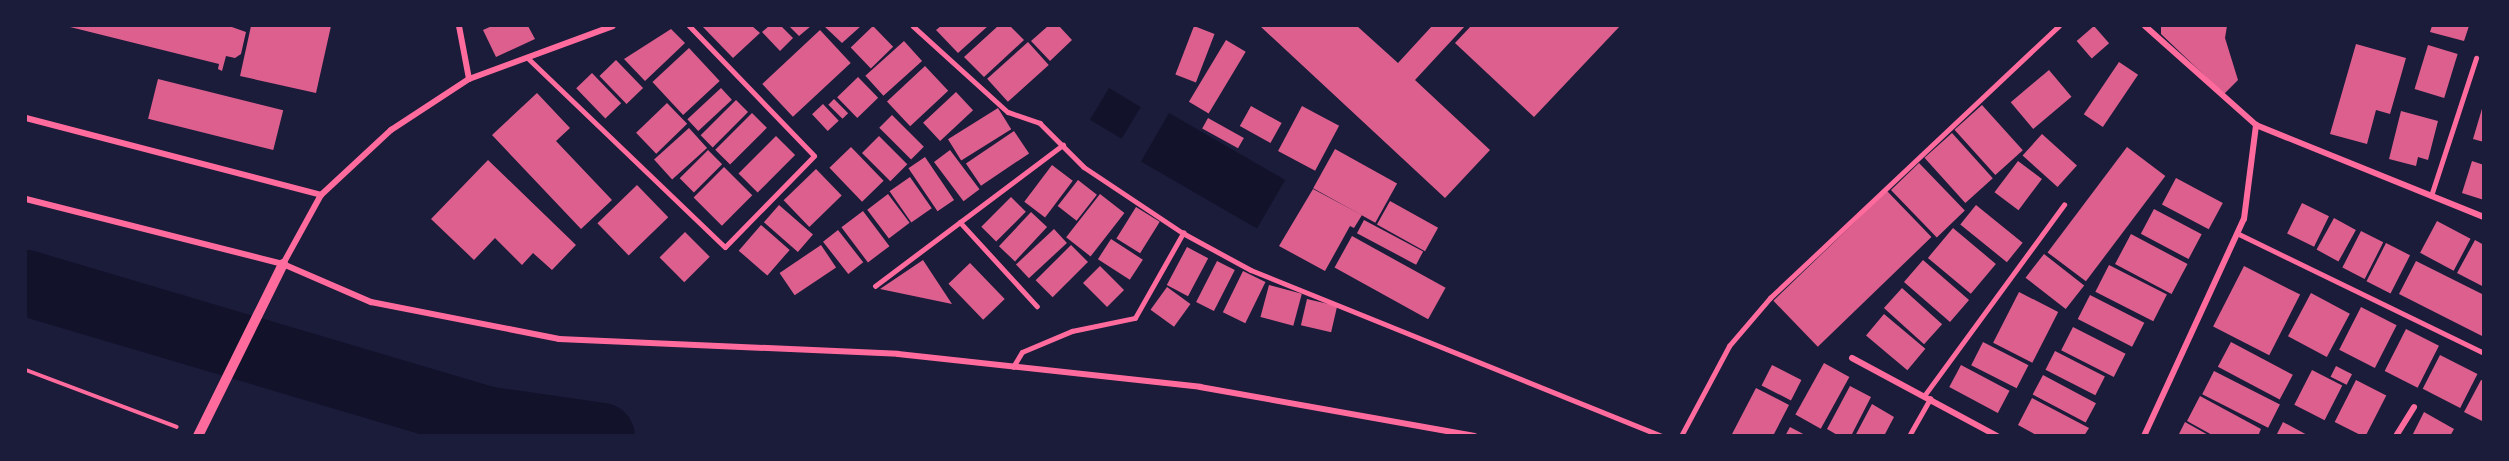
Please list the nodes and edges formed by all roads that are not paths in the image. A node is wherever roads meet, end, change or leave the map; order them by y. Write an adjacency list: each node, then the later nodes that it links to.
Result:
1 (459, 26): 9 (street)
2 (613, 26): 7 (street)
3 (689, 26): 7 (lane)
4 (913, 26): 12 (lane)
5 (2060, 26): 32 (lane)
6 (2145, 26): 11 (street)
7 (528, 58): 9 (street)
8 (2476, 58): 14 (lane)
9 (469, 79): 13 (street)
10 (26, 118): 13 (street)
11 (2256, 125): 14 (street); 20 (street)
12 (1063, 145): 18 (lane); 19 (lane)
13 (321, 195): 21 (street)
14 (2431, 196): 17 (street)
15 (26, 199): 21 (street)
16 (2064, 205): 27 (lane)
17 (2484, 217)
18 (960, 222): 22 (lane); 23 (lane)
19 (1183, 233): 26 (lane); 31 (lane)
20 (2237, 233): 24 (lane); 35 (street)
21 (283, 264): 26 (street); 29 (street)
22 (874, 286)
23 (1037, 306)
24 (2484, 353)
25 (1852, 358): 27 (street)
26 (1013, 367): 30 (street)
27 (1927, 398): 33 (lane); 34 (street)
28 (2414, 407): 36 (street)
29 (198, 435)
30 (1475, 435)
31 (1662, 435)
32 (1681, 435)
33 (1909, 435)
34 (1997, 435)
35 (2144, 435)
36 (2396, 435)

